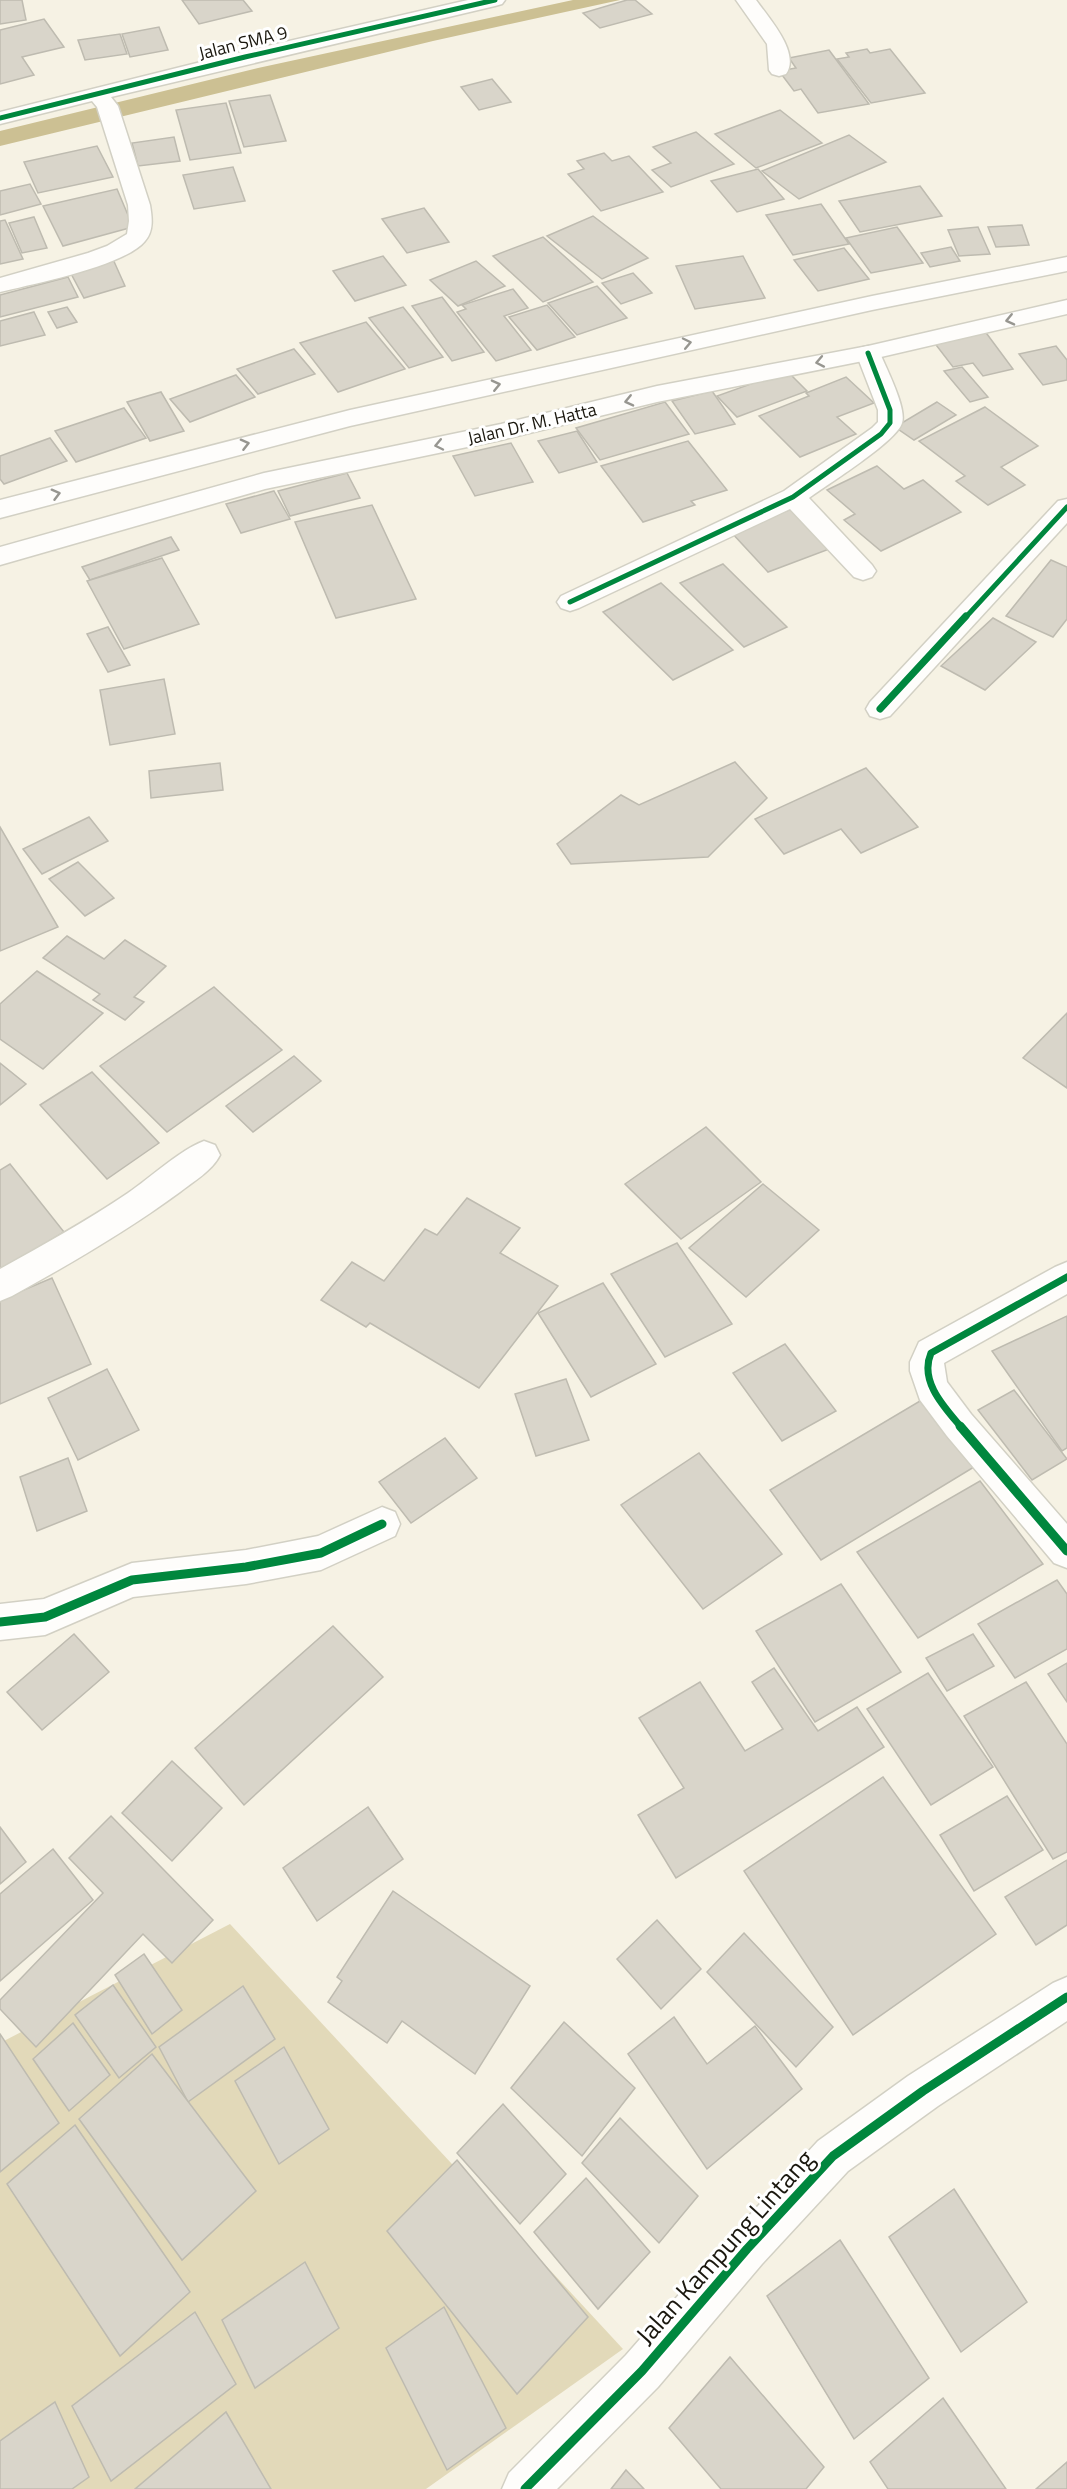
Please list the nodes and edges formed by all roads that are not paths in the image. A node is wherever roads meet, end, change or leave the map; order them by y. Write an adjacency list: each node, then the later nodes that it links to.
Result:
1 (495, 0): 4 (street, Jalan SMA 9)
2 (746, 0): 3 (street)
3 (778, 70)
4 (105, 106): 5 (street, Jalan SMA 9); 7 (street)
5 (0, 118)
6 (1067, 264): 12 (street, one-way to 6)
7 (0, 285)
8 (1067, 307): 9 (street, Jalan Dr. M. Hatta, one-way to 9)
9 (868, 352): 10 (street); 13 (street, Jalan Dr. M. Hatta, one-way to 13)
10 (793, 497): 14 (street); 15 (street)
11 (1067, 507): 16 (street)
12 (0, 509)
13 (0, 556)
14 (862, 571)
15 (570, 602)
16 (880, 709)
17 (204, 1155): 19 (street)
18 (1067, 1276): 21 (street)
19 (0, 1286)
20 (382, 1524): 22 (street)
21 (1067, 1551)
22 (0, 1622)
23 (1065, 2002): 24 (street, Jalan Kampung Lintang)
24 (525, 2489)

